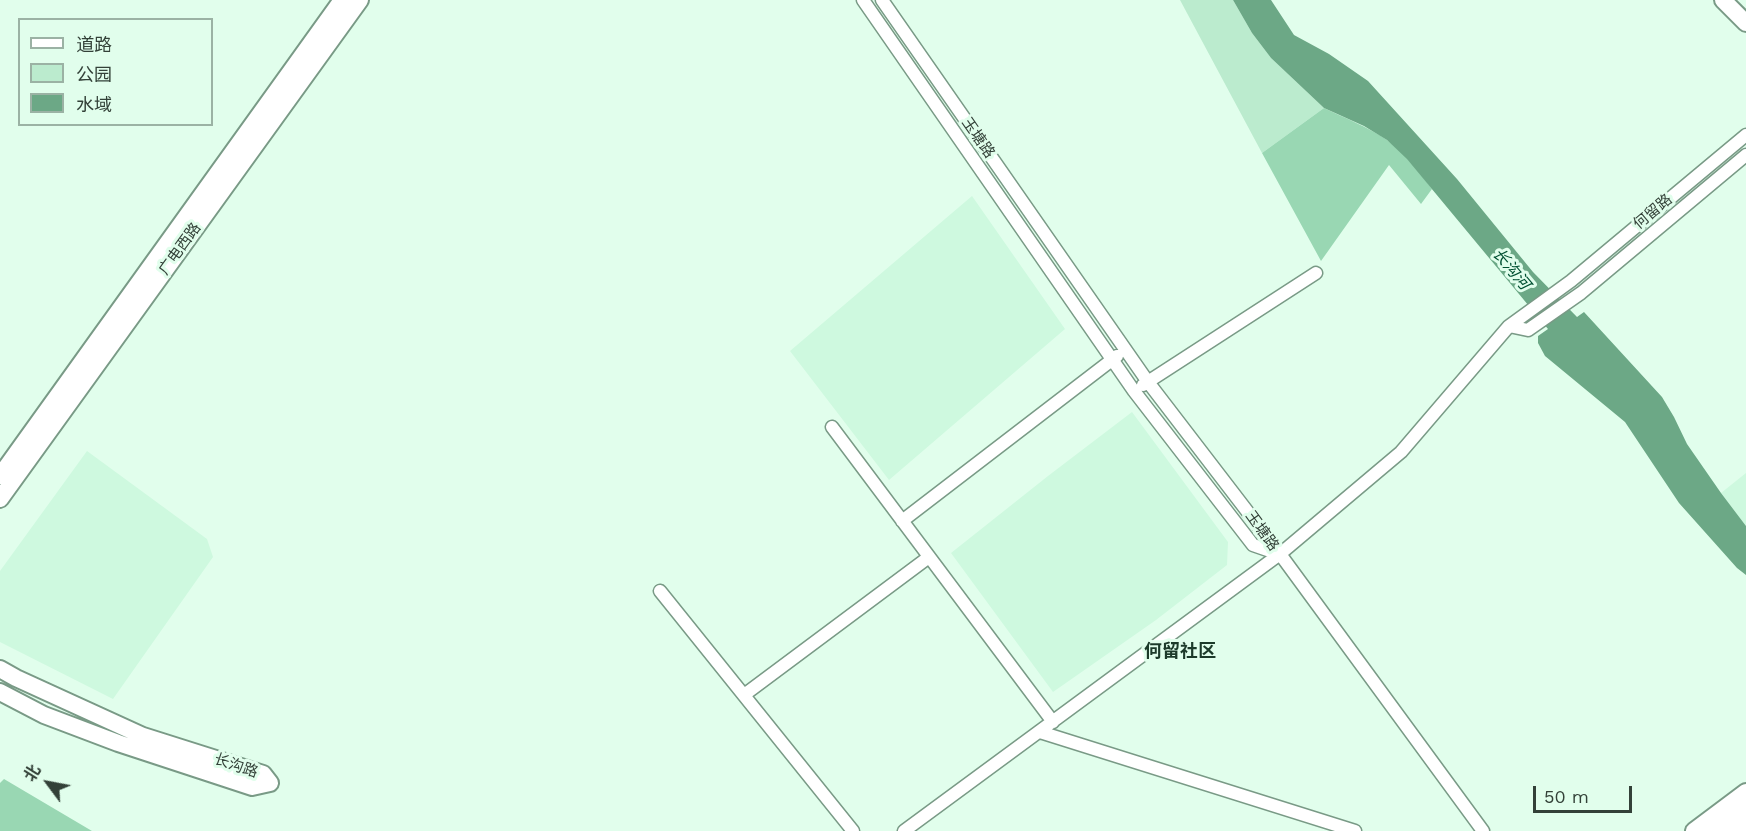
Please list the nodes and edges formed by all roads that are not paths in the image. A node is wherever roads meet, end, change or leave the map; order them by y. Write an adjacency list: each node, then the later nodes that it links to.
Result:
1 (342, 0): 16 (main road, 广电西路)
2 (360, 0): 17 (main road, 广电西路)
3 (863, 0): 12 (street, 玉塘路)
4 (882, 0): 11 (street, 玉塘路)
5 (1724, 0): 6 (main road)
6 (1746, 23)
7 (1746, 135): 10 (street, 何留路)
8 (1746, 155): 10 (street, 何留路)
9 (1316, 273): 13 (street)
10 (1509, 326): 19 (street)
11 (1125, 349): 12 (street); 13 (street, 玉塘路)
12 (1113, 360): 14 (street, 玉塘路); 18 (street)
13 (1148, 382): 14 (street); 19 (street, 玉塘路)
14 (1134, 391): 19 (street, 玉塘路)
15 (832, 427): 18 (street)
16 (0, 476)
17 (0, 499)
18 (902, 521): 20 (street)
19 (1280, 554): 25 (street); 33 (street)
20 (929, 557): 24 (street); 25 (street)
21 (660, 591): 24 (street)
22 (0, 669): 23 (main road, 长沟路)
23 (0, 692)
24 (744, 695): 30 (street)
25 (1053, 722): 26 (street)
26 (1040, 732): 31 (street); 32 (street)
27 (1746, 792): 34 (main road)
28 (1746, 808): 35 (highway)
29 (1746, 824): 36 (main road)
30 (853, 831)
31 (904, 831)
32 (1355, 831)
33 (1483, 831)
34 (1694, 831)
35 (1714, 831)
36 (1737, 831)

